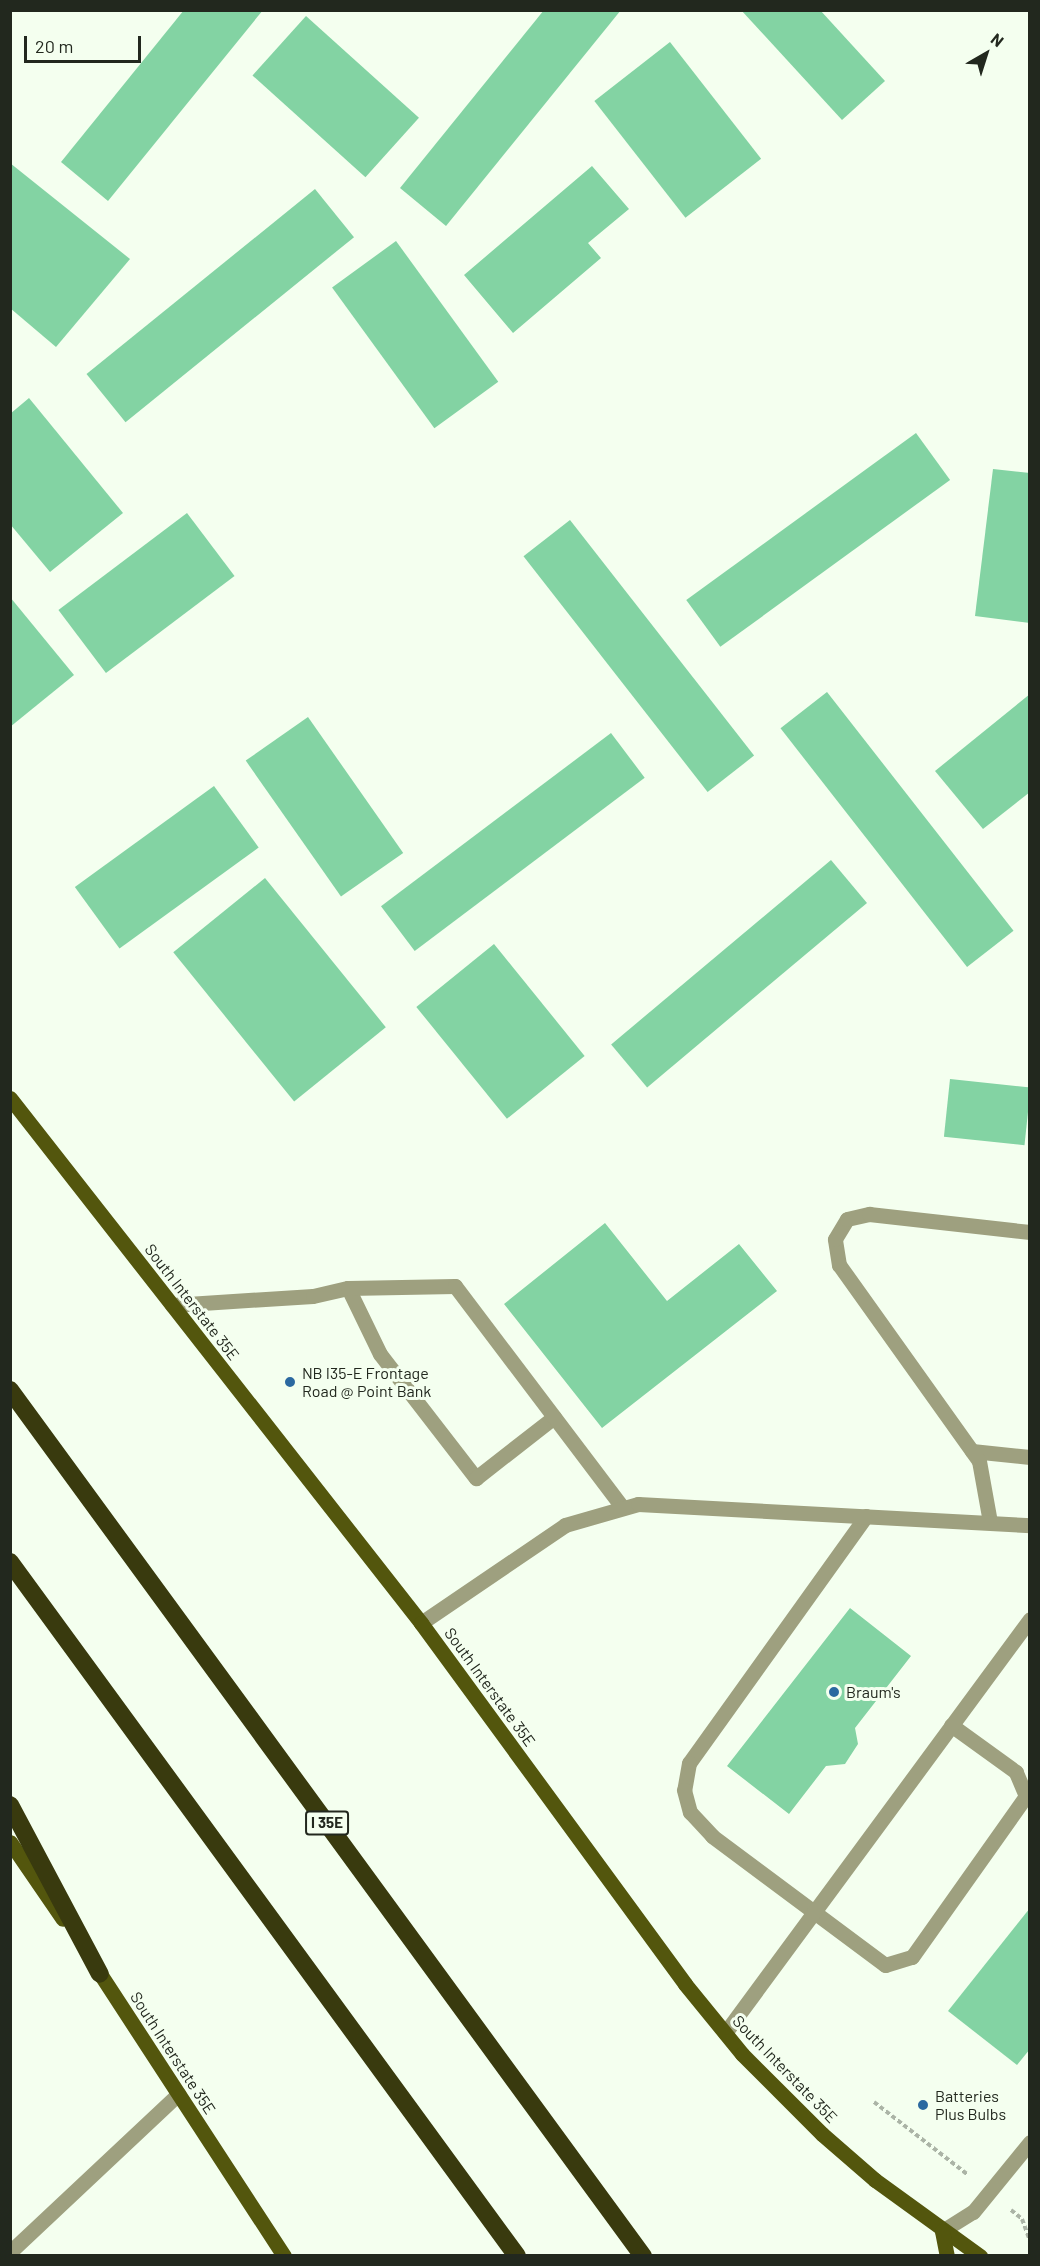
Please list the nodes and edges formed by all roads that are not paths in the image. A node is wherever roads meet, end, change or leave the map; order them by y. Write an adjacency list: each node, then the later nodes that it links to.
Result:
1 (10, 1098): 4 (main road, South Interstate 35E)
2 (1029, 1232): 7 (lane)
3 (348, 1288): 4 (lane); 6 (lane); 6 (lane)
4 (172, 1305): 15 (main road, South Interstate 35E)
5 (10, 1390): 28 (highway, I 35E)
6 (554, 1417): 9 (lane)
7 (972, 1451): 8 (lane); 11 (lane)
8 (1029, 1457)
9 (623, 1508): 10 (lane); 15 (lane)
10 (866, 1516): 11 (lane); 19 (lane)
11 (990, 1522): 12 (lane)
12 (1029, 1525)
13 (10, 1562): 27 (highway)
14 (1029, 1619): 16 (lane)
15 (421, 1623): 21 (main road, South Interstate 35E)
16 (951, 1725): 19 (lane); 19 (lane)
17 (10, 1805): 20 (highway)
18 (10, 1842): 20 (main road, South Interstate 35E)
19 (814, 1912): 21 (lane)
20 (100, 1974): 22 (main road, South Interstate 35E)
21 (725, 2033): 24 (main road, South Interstate 35E)
22 (178, 2094): 25 (lane); 26 (main road, South Interstate 35E)
23 (1029, 2142): 24 (lane)
24 (942, 2232): 29 (main road); 30 (main road, South Interstate 35E)
25 (10, 2252)
26 (284, 2256)
27 (517, 2256)
28 (643, 2256)
29 (947, 2256)
30 (980, 2256)

